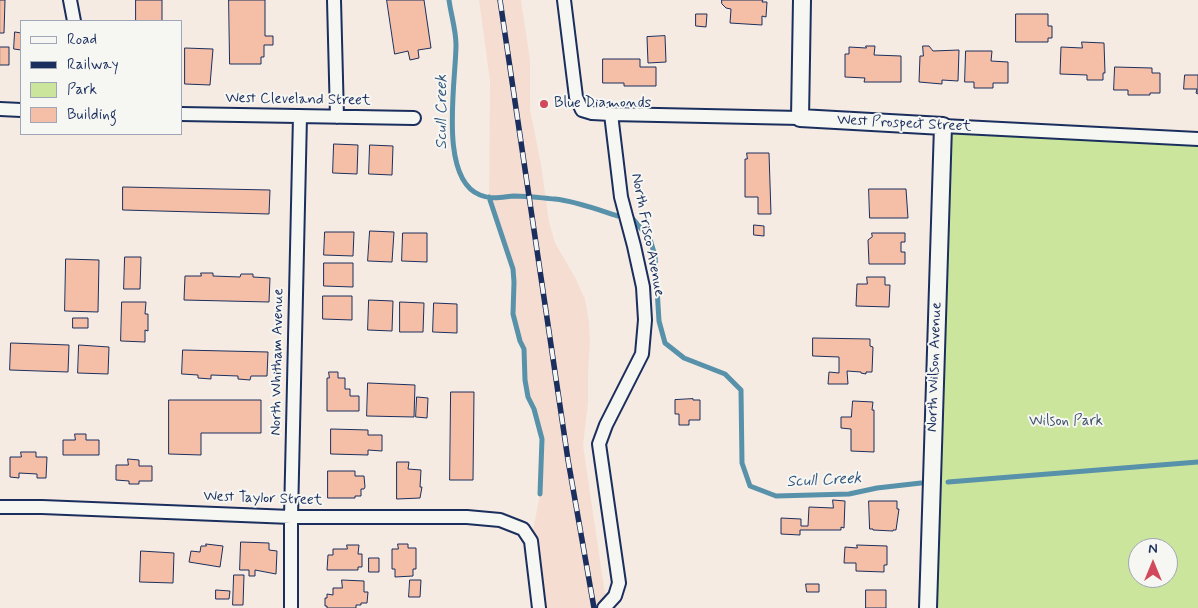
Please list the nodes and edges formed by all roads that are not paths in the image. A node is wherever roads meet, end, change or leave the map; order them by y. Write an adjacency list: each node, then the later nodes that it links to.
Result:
1 (70, 0): 5 (street)
2 (334, 0): 11 (street)
3 (564, 0): 9 (street)
4 (802, 0): 13 (street)
5 (74, 20)
6 (0, 109): 7 (street)
7 (20, 110)
8 (182, 114): 10 (street, West Cleveland Street)
9 (611, 114): 13 (street, West Prospect Street); 20 (street, North Frisco Avenue)
10 (300, 116): 11 (street, West Cleveland Street); 17 (street, North Whitham Avenue)
11 (337, 117): 12 (street, West Cleveland Street)
12 (414, 118)
13 (800, 118): 14 (street, West Prospect Street)
14 (943, 126): 15 (street, West Prospect Street); 21 (street, North Wilson Avenue)
15 (1198, 139)
16 (0, 507): 17 (street, West Taylor Street)
17 (291, 517): 18 (street, North Whitham Avenue); 19 (street, West Taylor Street)
18 (291, 608)
19 (539, 608)
20 (604, 608)
21 (928, 608)

